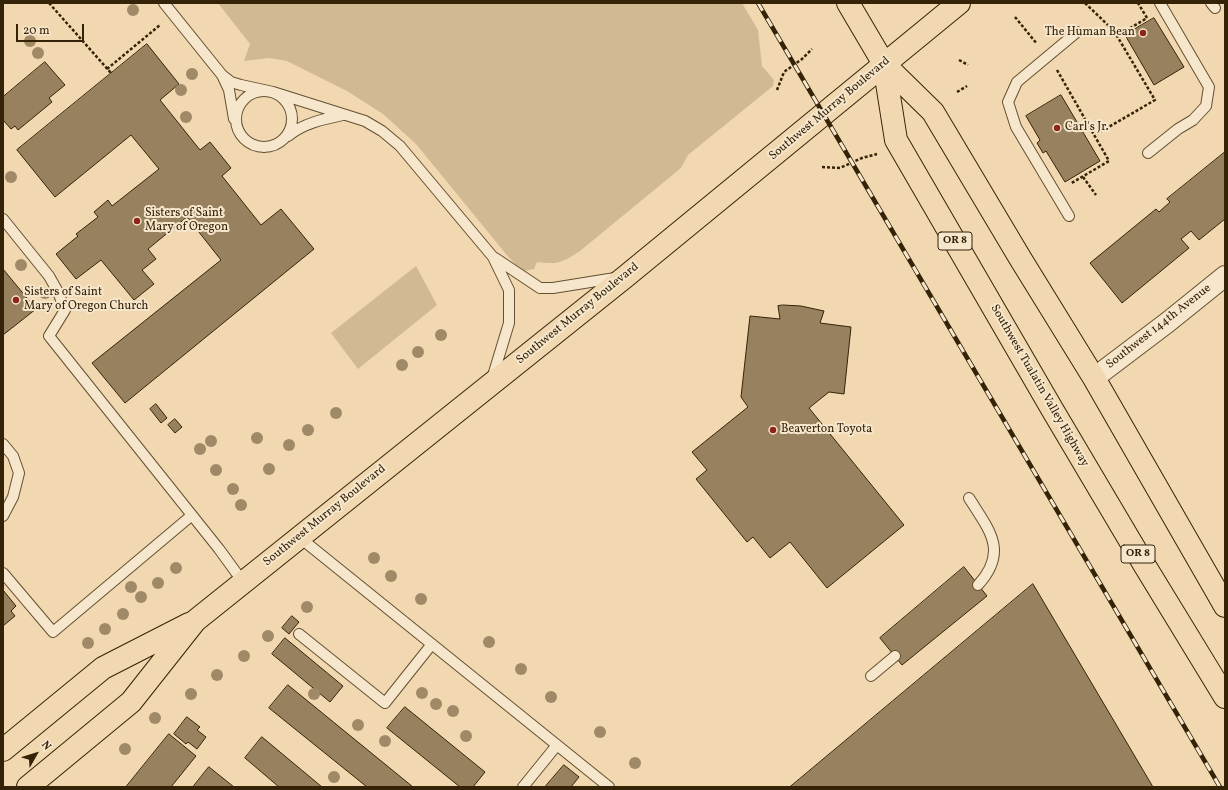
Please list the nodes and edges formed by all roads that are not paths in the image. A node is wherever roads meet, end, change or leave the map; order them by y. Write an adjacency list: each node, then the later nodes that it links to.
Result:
1 (164, 3): 7 (lane)
2 (848, 3): 6 (main road, Southwest Tualatin Valley Highway / OR 8)
3 (959, 3): 6 (main road, Southwest Murray Boulevard)
4 (1160, 3): 12 (lane)
5 (1078, 32): 13 (lane)
6 (884, 64): 17 (main road, Southwest Murray Boulevard); 18 (main road, Southwest Tualatin Valley Highway / OR 8); 34 (main road, Southwest Tualatin Valley Highway / OR 8)
7 (222, 75): 8 (lane); 10 (lane)
8 (272, 92): 9 (lane); 10 (lane); 11 (lane)
9 (345, 115): 11 (lane); 15 (lane)
10 (236, 125): 11 (lane)
11 (285, 138)
12 (1148, 153)
13 (1069, 216)
14 (3, 220): 23 (lane)
15 (493, 257): 17 (lane); 19 (lane)
16 (1225, 276): 18 (street, Southwest 144th Avenue)
17 (625, 277): 19 (main road, Southwest Murray Boulevard)
18 (1094, 378): 28 (main road, Southwest Tualatin Valley Highway / OR 8)
19 (490, 384): 24 (main road, Southwest Murray Boulevard)
20 (3, 444): 22 (lane)
21 (969, 498): 27 (lane)
22 (3, 516)
23 (191, 516): 25 (lane); 26 (lane)
24 (299, 537): 26 (main road, Southwest Murray Boulevard); 31 (lane)
25 (3, 572)
26 (243, 582): 29 (main road, Southwest Murray Boulevard)
27 (978, 585)
28 (1225, 606)
29 (196, 621): 36 (main road, Southwest Murray Boulevard); 37 (main road, Southwest Murray Boulevard)
30 (299, 634): 31 (lane)
31 (432, 644): 35 (lane)
32 (895, 656): 33 (lane)
33 (871, 676)
34 (1225, 697)
35 (557, 745): 38 (lane); 39 (lane)
36 (3, 750)
37 (28, 787)
38 (523, 787)
39 (609, 787)

